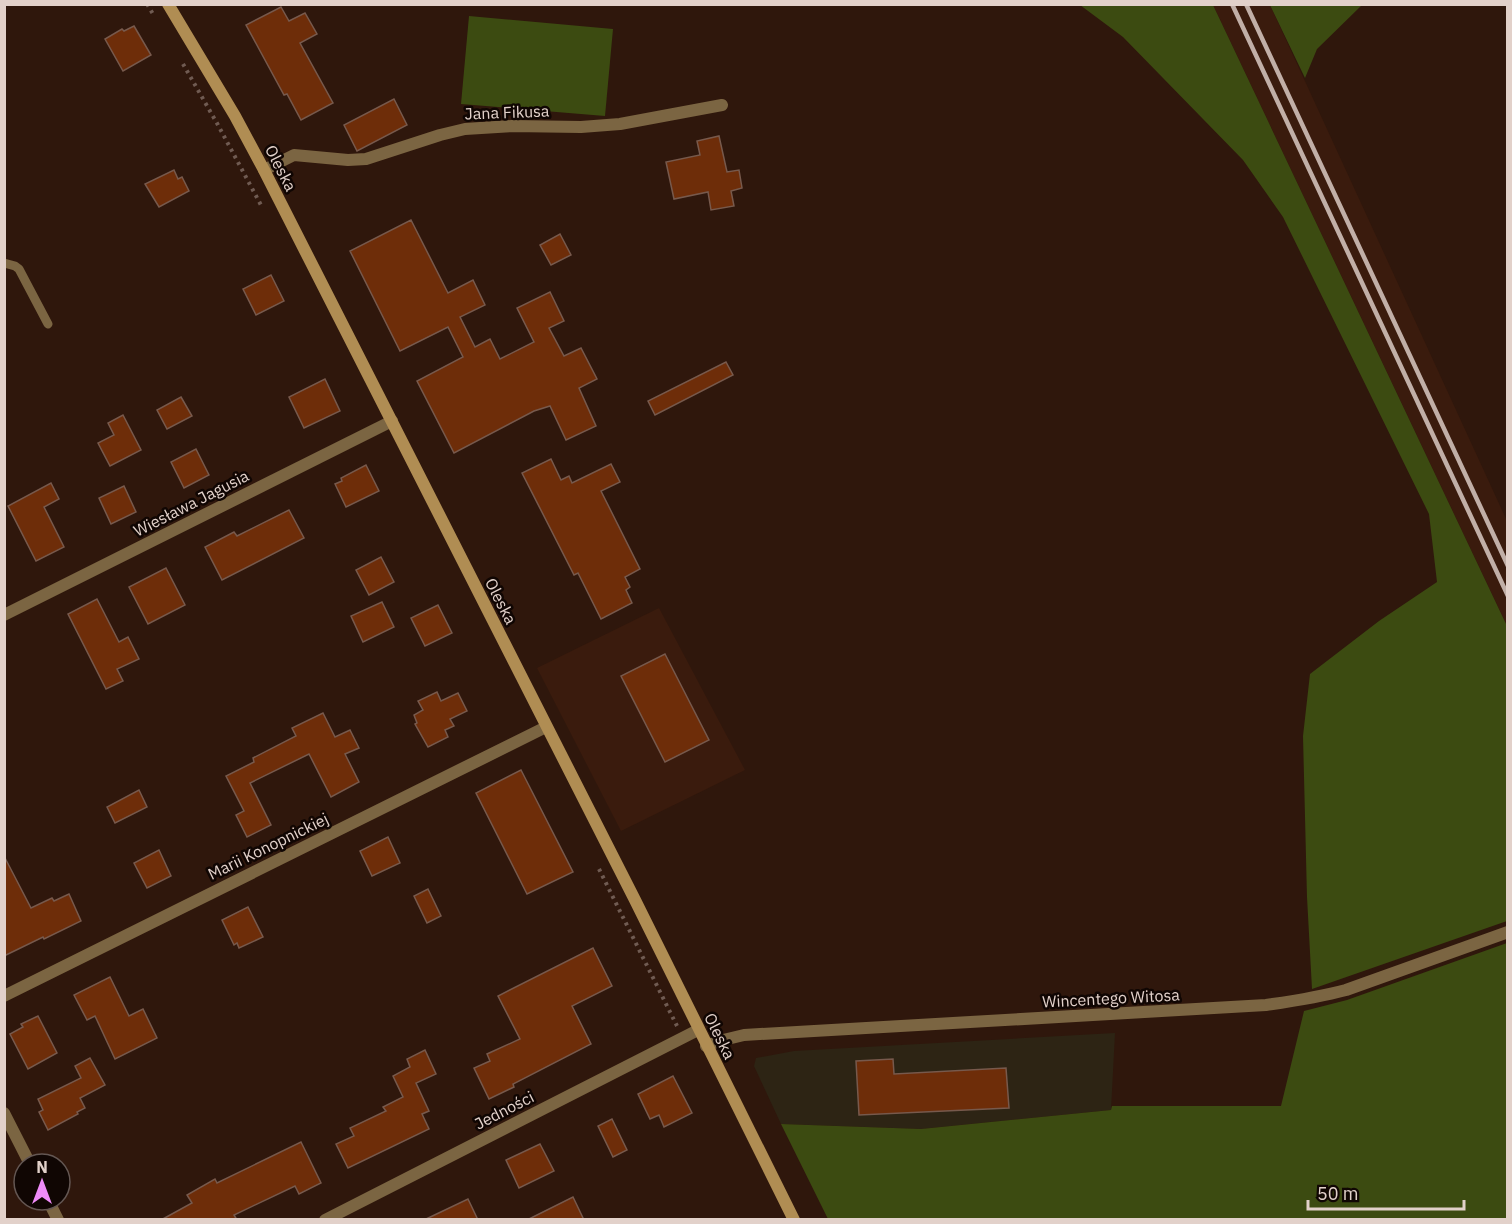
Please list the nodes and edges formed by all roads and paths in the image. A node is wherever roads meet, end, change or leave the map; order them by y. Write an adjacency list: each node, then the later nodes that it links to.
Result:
1 (147, 4): 3 (path)
2 (168, 4): 6 (street, Oleska)
3 (154, 16)
4 (177, 56): 7 (path)
5 (722, 105): 6 (street, Jana Fikusa)
6 (264, 170): 10 (street, Oleska)
7 (267, 216)
8 (4, 263): 9 (lane)
9 (48, 324)
10 (392, 421): 11 (street, Wiesława Jagusia); 12 (street, Oleska)
11 (4, 615)
12 (546, 726): 15 (street, Marii Konopnickiej); 16 (street, Oleska)
13 (597, 867): 17 (path)
14 (1508, 932): 18 (street, Wincentego Witosa)
15 (4, 996)
16 (698, 1030): 17 (street, Jedności); 18 (street, Oleska)
17 (683, 1037): 21 (street, Jedności)
18 (706, 1046): 22 (street, Oleska)
19 (4, 1113): 20 (street)
20 (24, 1152)
21 (325, 1220)
22 (794, 1220)

